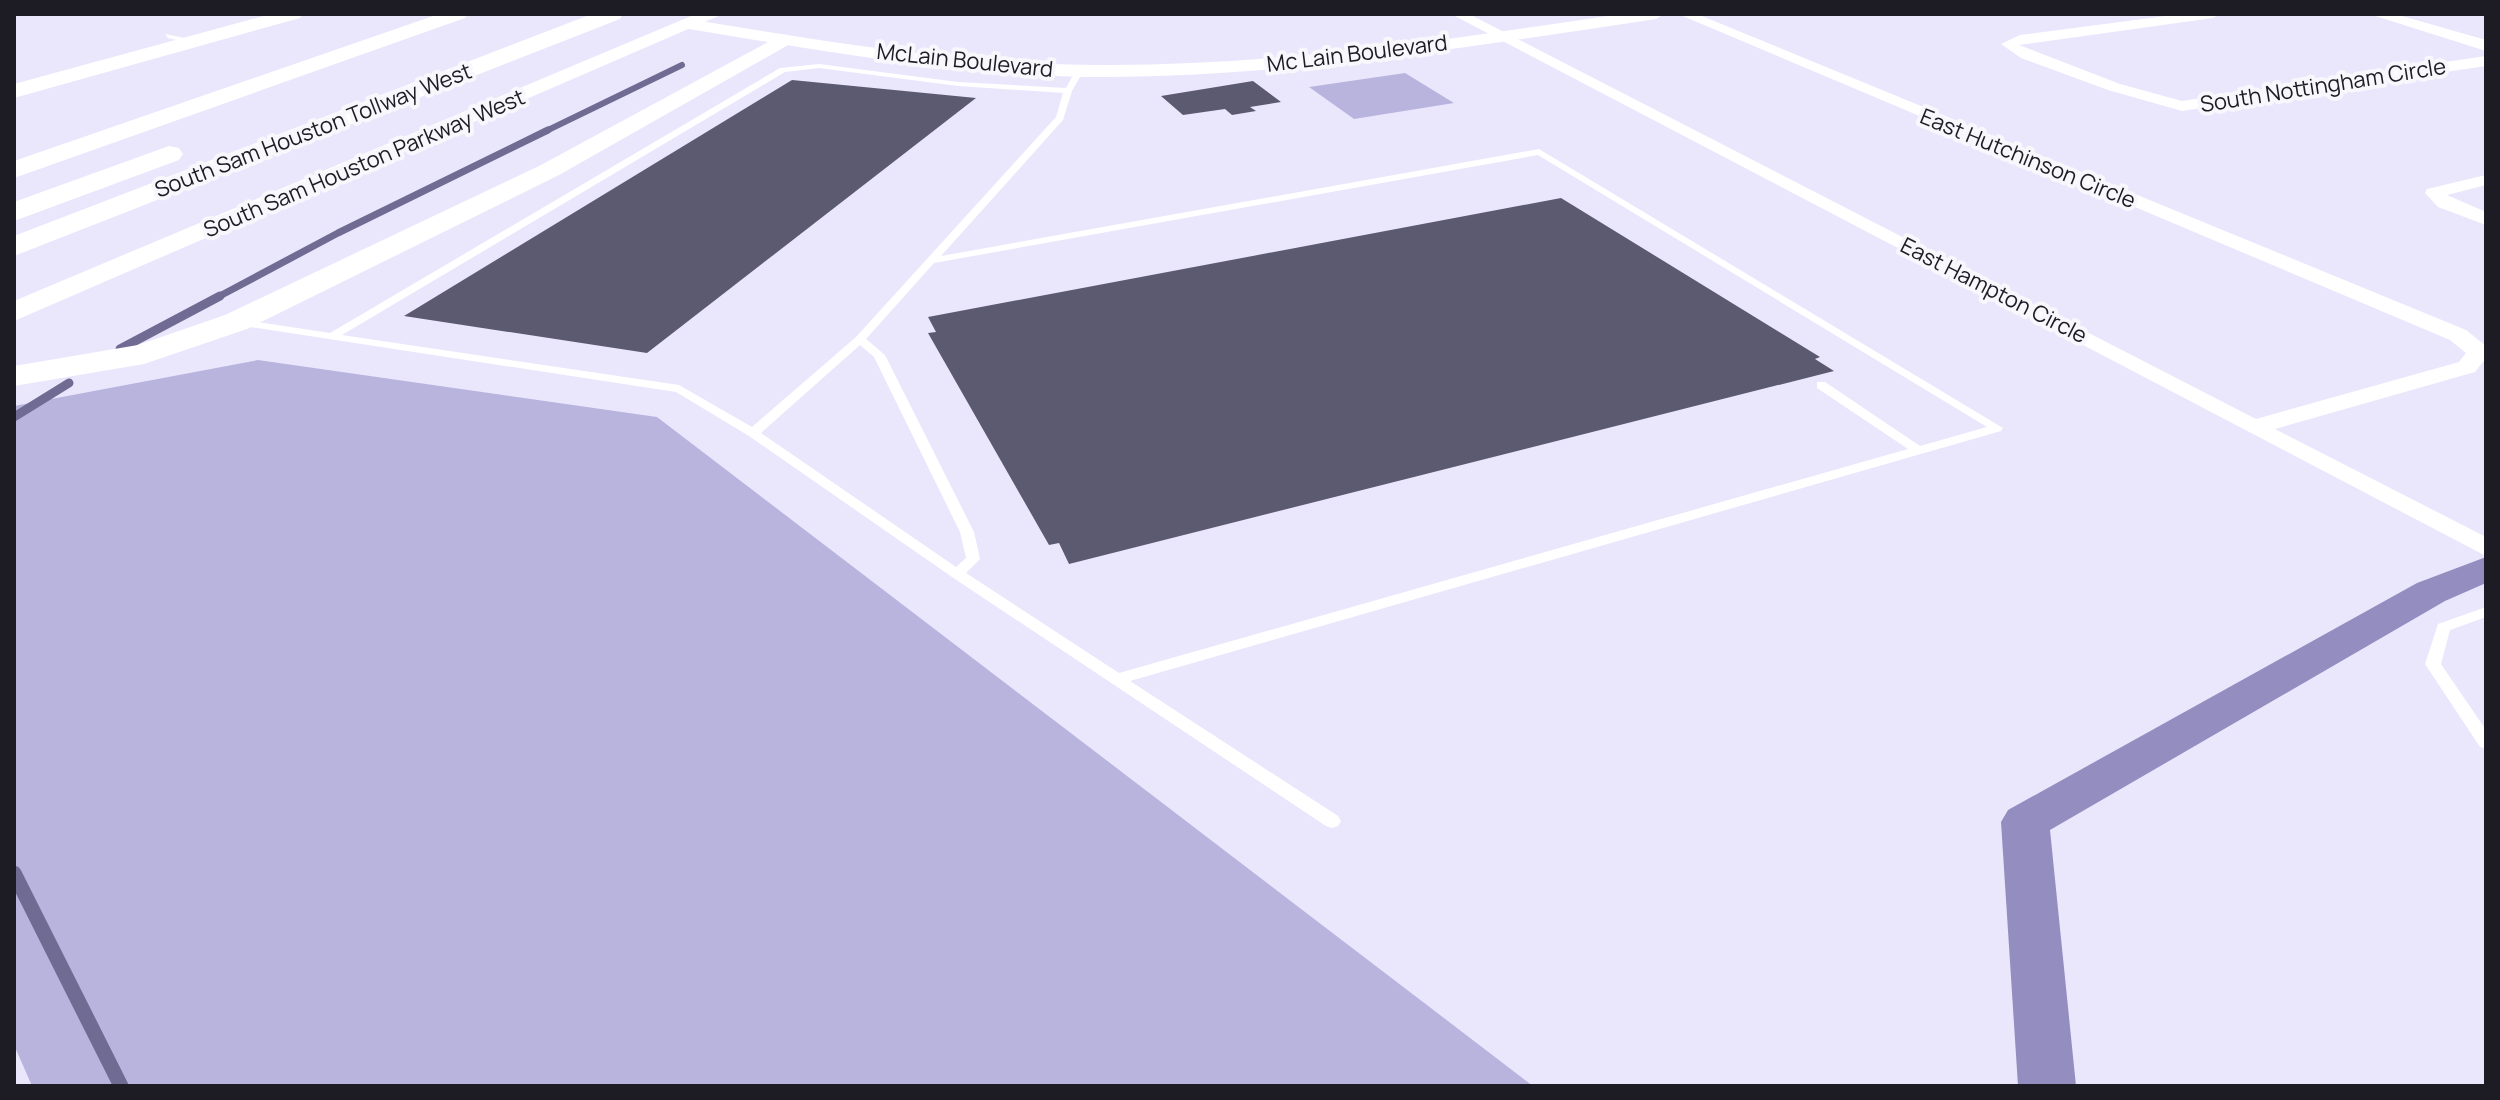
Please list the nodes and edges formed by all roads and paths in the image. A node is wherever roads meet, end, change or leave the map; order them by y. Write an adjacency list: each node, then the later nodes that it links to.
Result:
1 (293, 14): 19 (main road)
2 (458, 14): 29 (main road)
3 (550, 14): 23 (highway, South Sam Houston Tollway West)
4 (612, 14): 33 (highway, South Sam Houston Tollway West)
5 (713, 14): 13 (main road, South Sam Houston Parkway West)
6 (1458, 14): 14 (street, East Hampton Circle)
7 (1567, 14): 14 (street, Mc Lain Boulevard)
8 (1656, 14): 16 (street, Mc Lain Boulevard)
9 (1685, 14): 41 (street, East Hutchinson Circle)
10 (2213, 14): 22 (street, South Nottingham Circle)
11 (2377, 14): 20 (street)
12 (2410, 14): 17 (street)
13 (689, 24): 18 (street, McLain Boulevard); 35 (main road, South Sam Houston Parkway West)
14 (1480, 25): 16 (street, East Hampton Circle); 21 (street, Mc Lain Boulevard)
15 (168, 36): 19 (lane)
16 (1501, 36): 21 (street, Mc Lain Boulevard); 41 (street, East Hampton Circle)
17 (2486, 36)
18 (783, 40): 25 (street, McLain Boulevard); 36 (main road)
19 (194, 42): 26 (main road)
20 (2486, 46)
21 (1354, 49): 24 (street, Mc Lain Boulevard)
22 (2486, 61)
23 (416, 64)
24 (1242, 65): 25 (street, McLain Boulevard)
25 (1080, 70): 27 (lane)
26 (14, 91)
27 (1068, 91): 34 (lane); 37 (lane)
28 (192, 146): 31 (highway, South Sam Houston Tollway West)
29 (14, 170)
30 (2486, 180): 32 (street)
31 (14, 212)
32 (2486, 219)
33 (14, 247)
34 (930, 261): 38 (lane); 43 (lane)
35 (14, 312)
36 (236, 322): 37 (lane); 39 (main road)
37 (332, 336): 42 (lane)
38 (860, 339): 42 (lane); 45 (lane)
39 (14, 376)
40 (1821, 385): 43 (lane)
41 (2258, 426): 44 (street, East Hampton Circle)
42 (753, 433): 45 (lane)
43 (1918, 450): 47 (lane)
44 (2486, 548)
45 (957, 574): 47 (lane)
46 (2486, 612): 48 (lane)
47 (1117, 679): 49 (lane)
48 (2486, 743)
49 (1332, 821)

